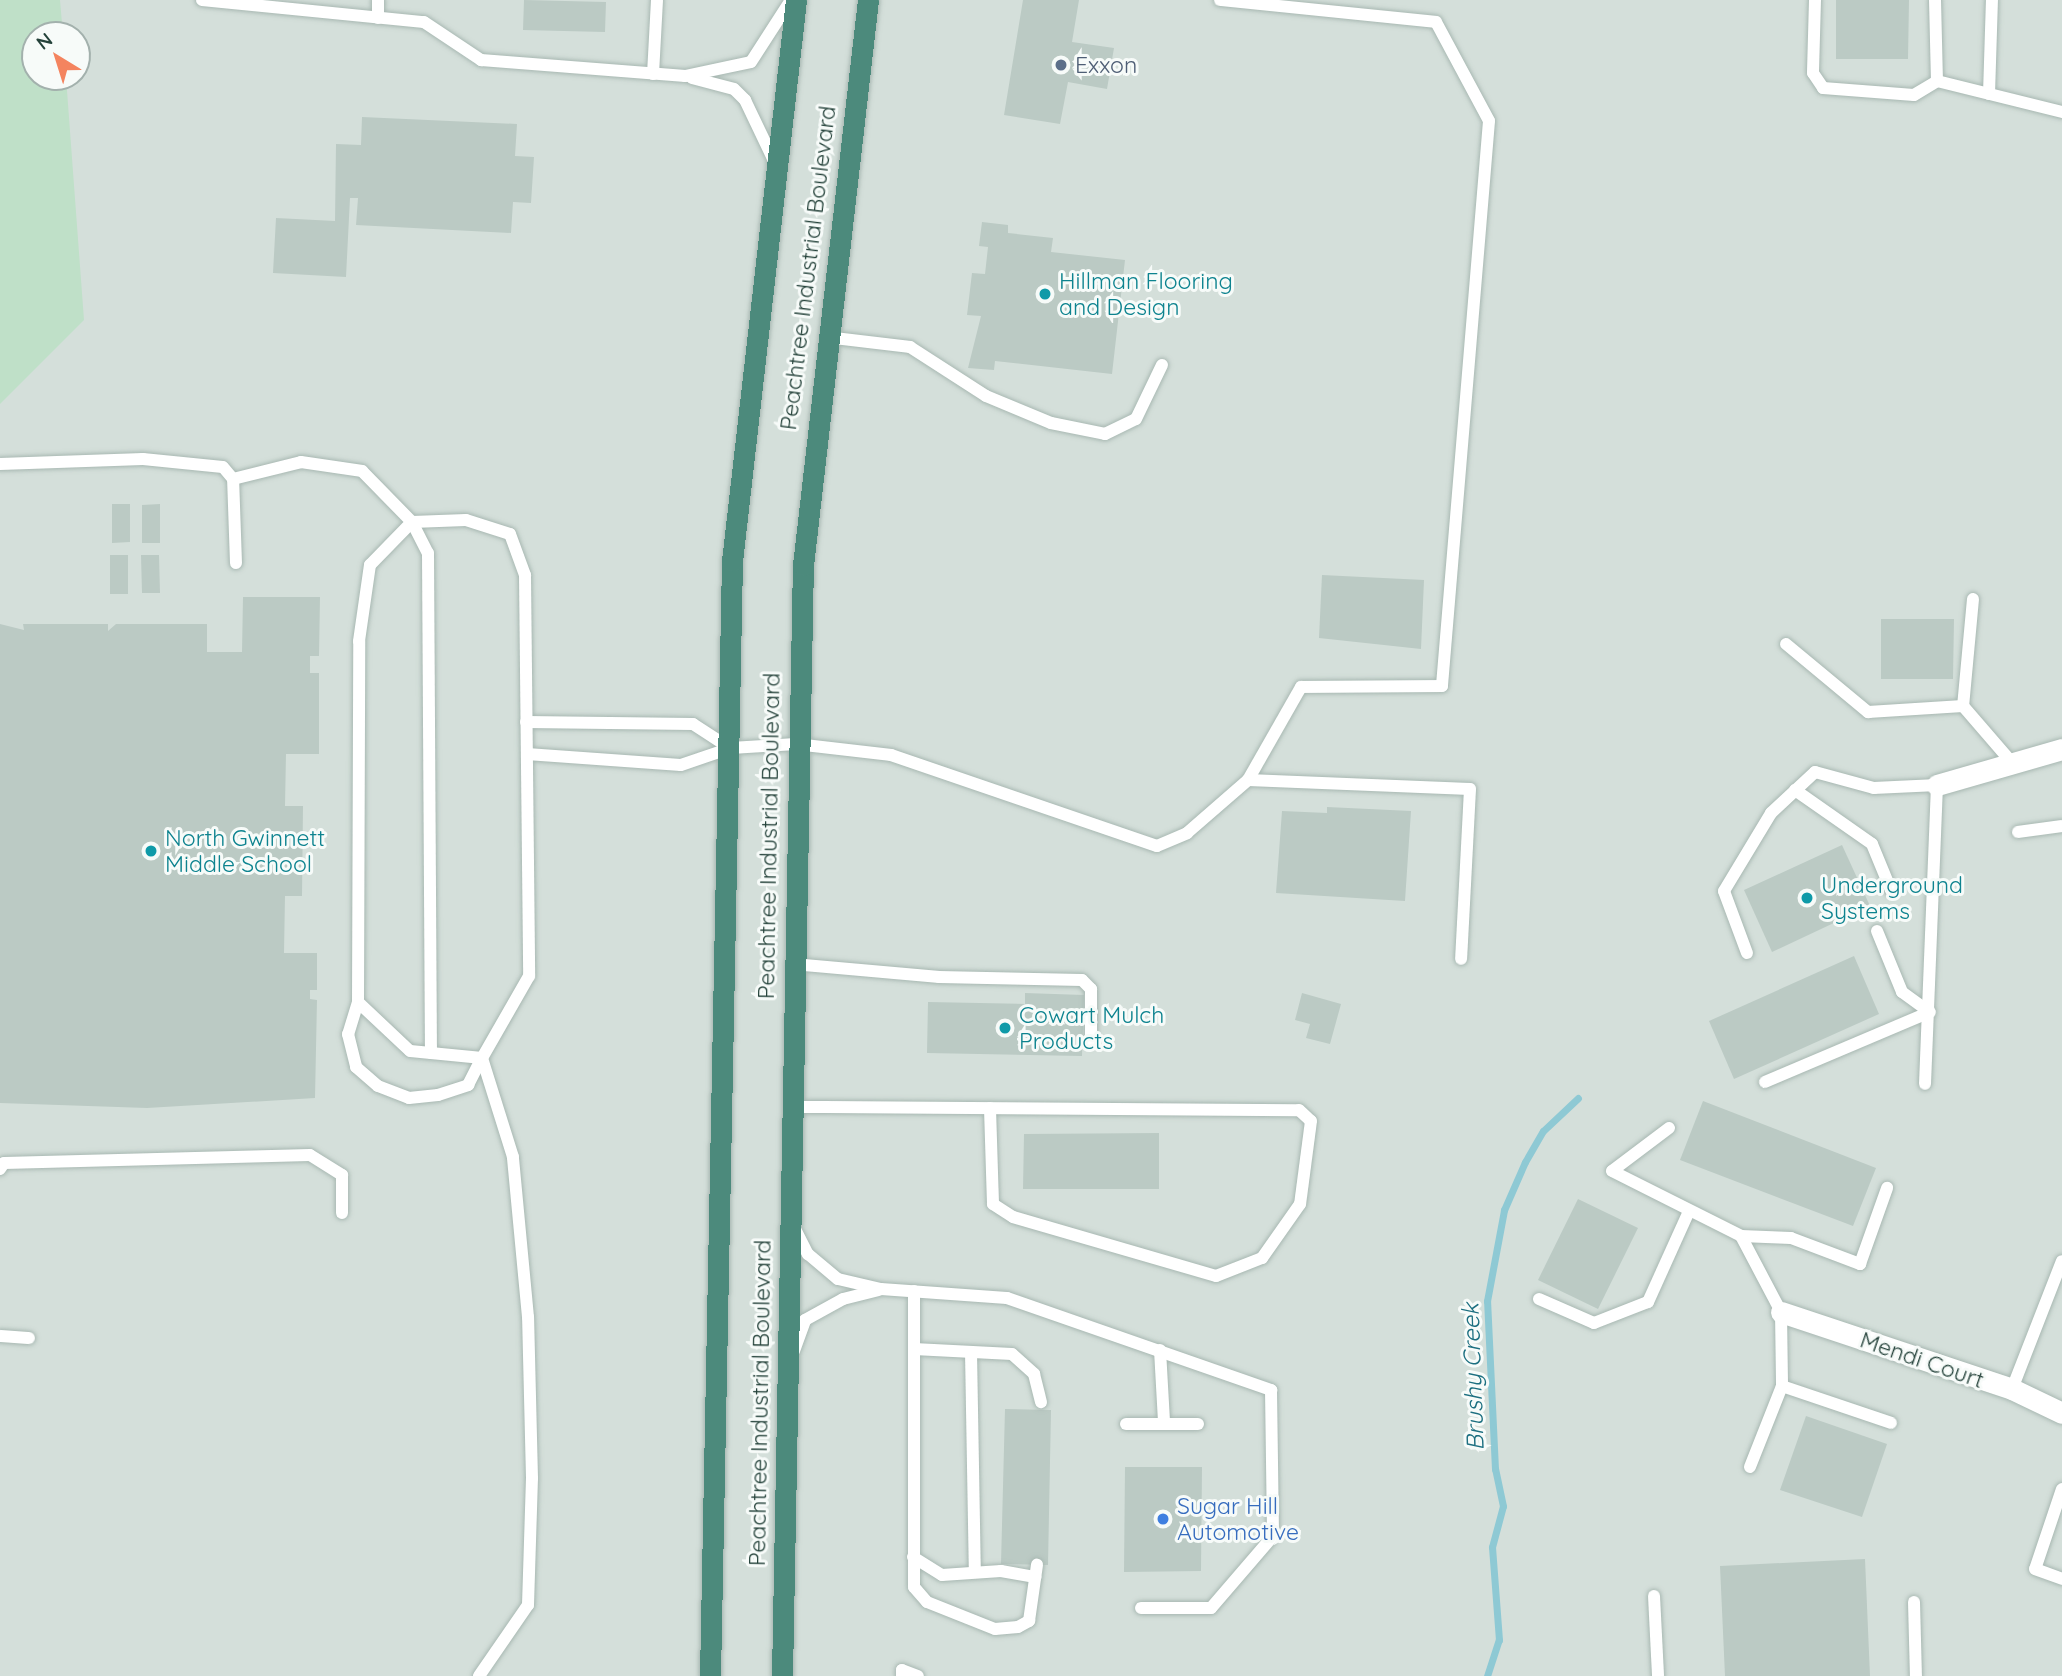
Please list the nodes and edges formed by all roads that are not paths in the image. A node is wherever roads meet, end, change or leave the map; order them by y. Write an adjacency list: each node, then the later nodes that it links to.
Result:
1 (202, 0): 10 (lane)
2 (378, 0): 10 (lane)
3 (657, 0): 11 (lane)
4 (794, 0): 12 (lane); 16 (highway, Peachtree Industrial Boulevard)
5 (868, 0): 17 (highway, Peachtree Industrial Boulevard)
6 (1220, 0): 32 (lane)
7 (1815, 0): 13 (lane)
8 (1935, 0): 13 (lane)
9 (1992, 0): 14 (lane)
10 (378, 18): 11 (lane)
11 (653, 74): 12 (lane)
12 (685, 76): 16 (lane)
13 (1937, 81): 14 (lane)
14 (1989, 94): 15 (lane)
15 (2062, 112)
16 (775, 164): 28 (highway, Peachtree Industrial Boulevard)
17 (826, 337): 18 (lane); 27 (highway, Peachtree Industrial Boulevard)
18 (1162, 365)
19 (0, 464): 20 (lane)
20 (233, 479): 21 (lane); 22 (lane)
21 (412, 522): 26 (lane); 42 (lane); 45 (lane)
22 (236, 563)
23 (1973, 599): 25 (lane)
24 (1786, 644): 25 (lane)
25 (1963, 706): 31 (lane)
26 (526, 722): 28 (lane); 30 (lane)
27 (796, 744): 28 (lane); 32 (lane); 41 (highway, Peachtree Industrial Boulevard)
28 (730, 748): 30 (lane); 86 (highway, Peachtree Industrial Boulevard)
29 (2062, 749): 31 (street)
30 (527, 754): 46 (lane)
31 (2013, 764): 33 (street)
32 (1248, 780): 40 (lane)
33 (1937, 785): 34 (lane); 43 (lane)
34 (1795, 790): 37 (lane); 39 (lane)
35 (2062, 826): 36 (lane)
36 (2018, 832)
37 (1891, 890)
38 (1877, 931): 43 (lane)
39 (1746, 953)
40 (1461, 959)
41 (793, 964): 44 (lane); 49 (highway, Peachtree Industrial Boulevard)
42 (358, 1002): 45 (lane); 46 (lane)
43 (1930, 1012): 47 (lane); 48 (lane)
44 (1091, 1041)
45 (431, 1053): 46 (lane)
46 (482, 1058): 85 (lane)
47 (1765, 1082)
48 (1925, 1084)
49 (791, 1107): 50 (lane); 56 (highway, Peachtree Industrial Boulevard)
50 (990, 1108): 50 (lane)
51 (1669, 1128): 54 (lane)
52 (0, 1169): 55 (lane)
53 (1887, 1188): 57 (lane)
54 (1689, 1211): 57 (lane); 61 (lane)
55 (342, 1213)
56 (790, 1219): 59 (lane); 68 (highway, Peachtree Industrial Boulevard)
57 (1741, 1236): 62 (lane)
58 (2062, 1261): 70 (lane)
59 (881, 1289): 60 (lane); 68 (lane)
60 (914, 1292): 65 (lane); 66 (lane)
61 (1539, 1299)
62 (1781, 1312): 69 (lane); 70 (street, Mendi Court)
63 (0, 1336): 64 (lane)
64 (29, 1338)
65 (914, 1349): 67 (lane); 79 (lane)
66 (1160, 1349): 73 (lane); 84 (lane)
67 (971, 1352): 71 (lane); 80 (lane)
68 (788, 1367): 87 (highway, Peachtree Industrial Boulevard)
69 (1782, 1386): 74 (lane); 77 (lane)
70 (2012, 1390): 72 (street, Mendi Court)
71 (1041, 1402)
72 (2062, 1413)
73 (1164, 1422): 75 (lane); 76 (lane)
74 (1891, 1423)
75 (1126, 1424)
76 (1198, 1424)
77 (1750, 1467)
78 (2062, 1489): 81 (lane)
79 (913, 1557): 80 (lane); 80 (lane)
80 (975, 1572)
81 (2062, 1579)
82 (1654, 1596): 90 (lane)
83 (1914, 1602): 91 (lane)
84 (1142, 1608)
85 (480, 1676)
86 (710, 1676)
87 (782, 1676)
88 (902, 1676): 89 (lane)
89 (918, 1676)
90 (1658, 1676)
91 (1916, 1676)

